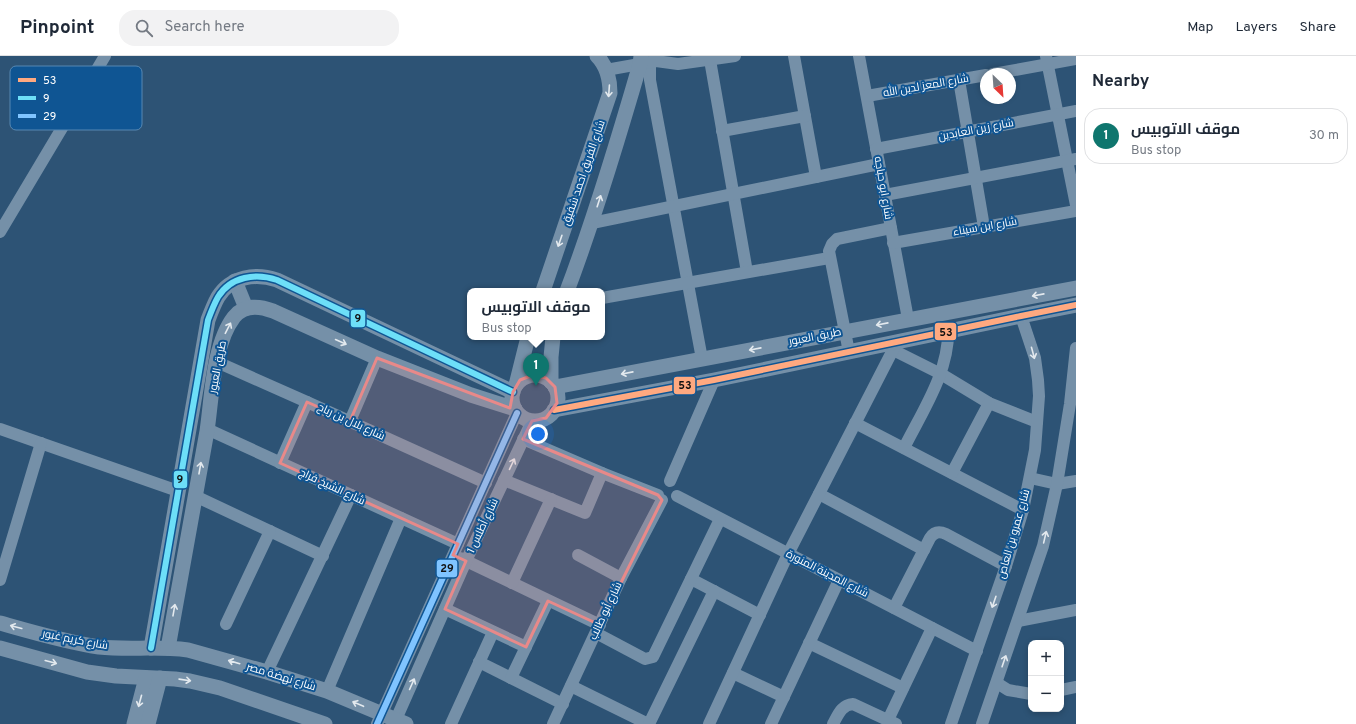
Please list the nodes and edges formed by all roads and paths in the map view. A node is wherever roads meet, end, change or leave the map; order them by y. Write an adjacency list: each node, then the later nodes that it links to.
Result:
1 (105, 56): 10 (street)
2 (597, 56): 12 (street, شارع الفريق احمد شفيق)
3 (735, 56): 8 (street)
4 (794, 56): 18 (street)
5 (859, 56): 15 (street, شارع ابو حباجه)
6 (1076, 59): 9 (street)
7 (650, 60): 8 (street); 12 (street); 30 (street); 32 (street, شارع الفريق احمد شفيق, one-way to 7)
8 (710, 60): 20 (street)
9 (1047, 60): 11 (street); 17 (street)
10 (99, 66)
11 (1016, 68)
12 (606, 70): 41 (street, شارع الفريق احمد شفيق, one-way to 41)
13 (980, 76): 14 (street, شارع المعز لدين الله)
14 (959, 80): 15 (street, شارع المعز لدين الله); 21 (street)
15 (867, 96): 22 (street, شارع ابو حباجه)
16 (1076, 111): 17 (street, شارع زين العابدين)
17 (1058, 114): 21 (street, شارع زين العابدين); 23 (street)
18 (805, 116): 20 (street); 25 (street)
19 (61, 130): 35 (street)
20 (722, 131): 27 (street)
21 (968, 131): 22 (street, شارع زين العابدين); 26 (street)
22 (876, 149): 24 (street, شارع ابو حباجه)
23 (1072, 160): 26 (street); 29 (street)
24 (879, 164): 25 (street); 28 (street, شارع ابو حباجه)
25 (816, 177): 27 (street)
26 (976, 178): 28 (street); 33 (street)
27 (733, 194): 30 (street); 38 (street)
28 (885, 195): 34 (street, شارع ابو حباجه)
29 (1076, 205)
30 (673, 206): 32 (street); 40 (street)
31 (1076, 211): 33 (street, شارع ابن سيناء)
32 (592, 223): 42 (street, شارع الفريق احمد شفيق)
33 (984, 227): 36 (street, شارع ابن سيناء)
34 (891, 228): 36 (street, شارع ابو حباجه); 37 (street)
35 (0, 232)
36 (894, 243): 48 (street, شارع ابو حباجه)
37 (829, 258): 38 (street); 49 (street)
38 (747, 272): 40 (street)
39 (235, 281): 46 (street); 62 (street, طريق العبور); 86 (street, طريق العبور)
40 (688, 283): 44 (street); 57 (street)
41 (544, 288)
42 (568, 288)
43 (1076, 288): 48 (street, طريق العبور, one-way to 48)
44 (605, 297)
45 (1076, 305): 47 (street, طريق العبور)
46 (246, 308): 56 (street, one-way to 56); 58 (street, طريق العبور, one-way to 46)
47 (1021, 316): 50 (street, طريق العبور); 70 (street, شارع عمرو بن العاص, one-way to 70)
48 (908, 319): 49 (street, طريق العبور, one-way to 49)
49 (846, 331): 55 (street); 57 (street, طريق العبور, one-way to 57)
50 (948, 331): 53 (street, طريق العبور); 59 (street)
51 (527, 340): 62 (street)
52 (553, 340): 61 (street)
53 (895, 346): 55 (street, طريق العبور); 59 (street); 71 (street)
54 (1076, 348): 65 (street)
55 (849, 352): 60 (street, طريق العبور)
56 (377, 358): 67 (street); 69 (street)
57 (702, 359): 61 (street, طريق العبور, one-way to 61)
58 (217, 362): 63 (street, شارع بلال بن رباح); 73 (street, طريق العبور)
59 (941, 374): 64 (street); 76 (street)
60 (714, 380): 66 (street, طريق العبور); 83 (street)
61 (553, 384): 62 (street); 66 (street)
62 (514, 388): 67 (street)
63 (307, 402): 69 (street, شارع بلال بن رباح); 77 (street)
64 (989, 403): 70 (street); 79 (street)
65 (1073, 404): 85 (street)
66 (554, 410): 68 (street)
67 (516, 411): 68 (street); 84 (street, شارع أطلس 1)
68 (532, 420): 74 (street, شارع أطلس 1)
69 (350, 421): 84 (street, شارع بلال بن رباح)
70 (1037, 422): 80 (street, شارع عمرو بن العاص)
71 (855, 423): 76 (street); 87 (street)
72 (0, 429): 75 (street)
73 (207, 429): 77 (street, شارع الشيخ فراج); 89 (street, طريق العبور, one-way to 73)
74 (523, 439): 78 (street); 81 (street, شارع أطلس 1, one-way to 74)
75 (41, 443): 86 (street); 106 (street)
76 (904, 448): 79 (street)
77 (280, 463): 88 (street, شارع الشيخ فراج)
78 (602, 473): 91 (street); 92 (street)
79 (952, 473): 93 (street)
80 (1030, 478): 85 (street); 93 (street, شارع عمرو بن العاص)
81 (504, 480): 92 (street); 102 (street, شارع أطلس 1)
82 (1076, 480): 85 (street)
83 (670, 481): 90 (street); 91 (street)
84 (486, 483): 97 (street, شارع أطلس 1)
85 (1058, 484): 115 (street, one-way to 85)
86 (178, 491): 124 (street, طريق العبور)
87 (819, 494): 98 (street); 99 (street)
88 (351, 495): 94 (street, شارع الشيخ فراج); 101 (street)
89 (195, 496): 96 (street); 125 (street, طريق العبور, one-way to 89)
90 (676, 496): 91 (street); 95 (street, شارع المدينة المنورة)
91 (660, 497): 104 (street, شارع أبو طالب)
92 (551, 499): 108 (street)
93 (1023, 510): 103 (street, شارع عمرو بن العاص)
94 (401, 518): 97 (street, شارع الشيخ فراج); 137 (street)
95 (720, 519): 99 (street, شارع المدينة المنورة); 105 (street, شارع الشيخ فراج)
96 (270, 531): 101 (street); 117 (street)
97 (455, 550): 102 (street, شارع الشيخ فراج); 141 (street, شارع أطلس 1)
98 (924, 550): 103 (street); 111 (street)
99 (788, 554): 107 (street, شارع المدينة المنورة); 114 (street)
100 (578, 555): 104 (street)
101 (323, 556): 128 (street)
102 (466, 561): 108 (street, شارع الشيخ فراج); 112 (street, شارع أطلس 1)
103 (1006, 566): 126 (street, شارع عمرو بن العاص, one-way to 126)
104 (622, 578): 119 (street, شارع أبو طالب)
105 (691, 579): 109 (street); 119 (street, شارع الشيخ فراج)
106 (0, 580)
107 (839, 580): 111 (street, شارع المدينة المنورة); 121 (street)
108 (512, 584): 110 (street, شارع الشيخ فراج)
109 (714, 591): 114 (street); 148 (street)
110 (548, 601): 119 (street, شارع الشيخ فراج); 122 (street)
111 (894, 608): 118 (street, شارع المدينة المنورة)
112 (445, 610): 120 (street); 141 (street, شارع أطلس 1, one-way to 112)
113 (1076, 610): 115 (street)
114 (760, 615): 129 (street)
115 (1018, 621): 132 (street, one-way to 115)
116 (0, 623): 124 (street, شارع كريم غبور, one-way to 116)
117 (226, 624)
118 (932, 628): 126 (street, شارع المدينة المنورة); 135 (street)
119 (598, 629): 133 (street, شارع أبو طالب)
120 (493, 632): 122 (street); 127 (street)
121 (809, 643): 135 (street); 139 (street)
122 (526, 647): 131 (street)
123 (0, 648): 130 (street, one-way to 130)
124 (151, 648): 125 (street, شارع نهضة مصر)
125 (168, 648): 128 (street, شارع نهضة مصر, one-way to 125)
126 (977, 651): 152 (street, شارع عمرو بن العاص)
127 (479, 662): 131 (street); 146 (street)
128 (267, 672): 137 (street, شارع نهضة مصر)
129 (733, 673): 139 (street); 149 (street)
130 (153, 678): 143 (street, one-way to 143); 144 (street); 145 (street, one-way to 145)
131 (511, 678): 140 (street)
132 (996, 683): 138 (street); 153 (street)
133 (571, 686): 140 (street, شارع أبو طالب); 148 (street)
134 (1076, 687): 136 (street)
135 (903, 688): 142 (street)
136 (1064, 689)
137 (327, 691): 141 (street, شارع نهضة مصر, one-way to 137)
138 (1028, 693)
139 (784, 697): 150 (street)
140 (563, 704): 147 (street, شارع أبو طالب)
141 (391, 721)
142 (892, 722): 151 (street)
143 (134, 724)
144 (148, 724)
145 (325, 724)
146 (451, 724)
147 (553, 724)
148 (649, 724)
149 (709, 724)
150 (771, 724)
151 (833, 724)
152 (951, 724)
153 (982, 724)

